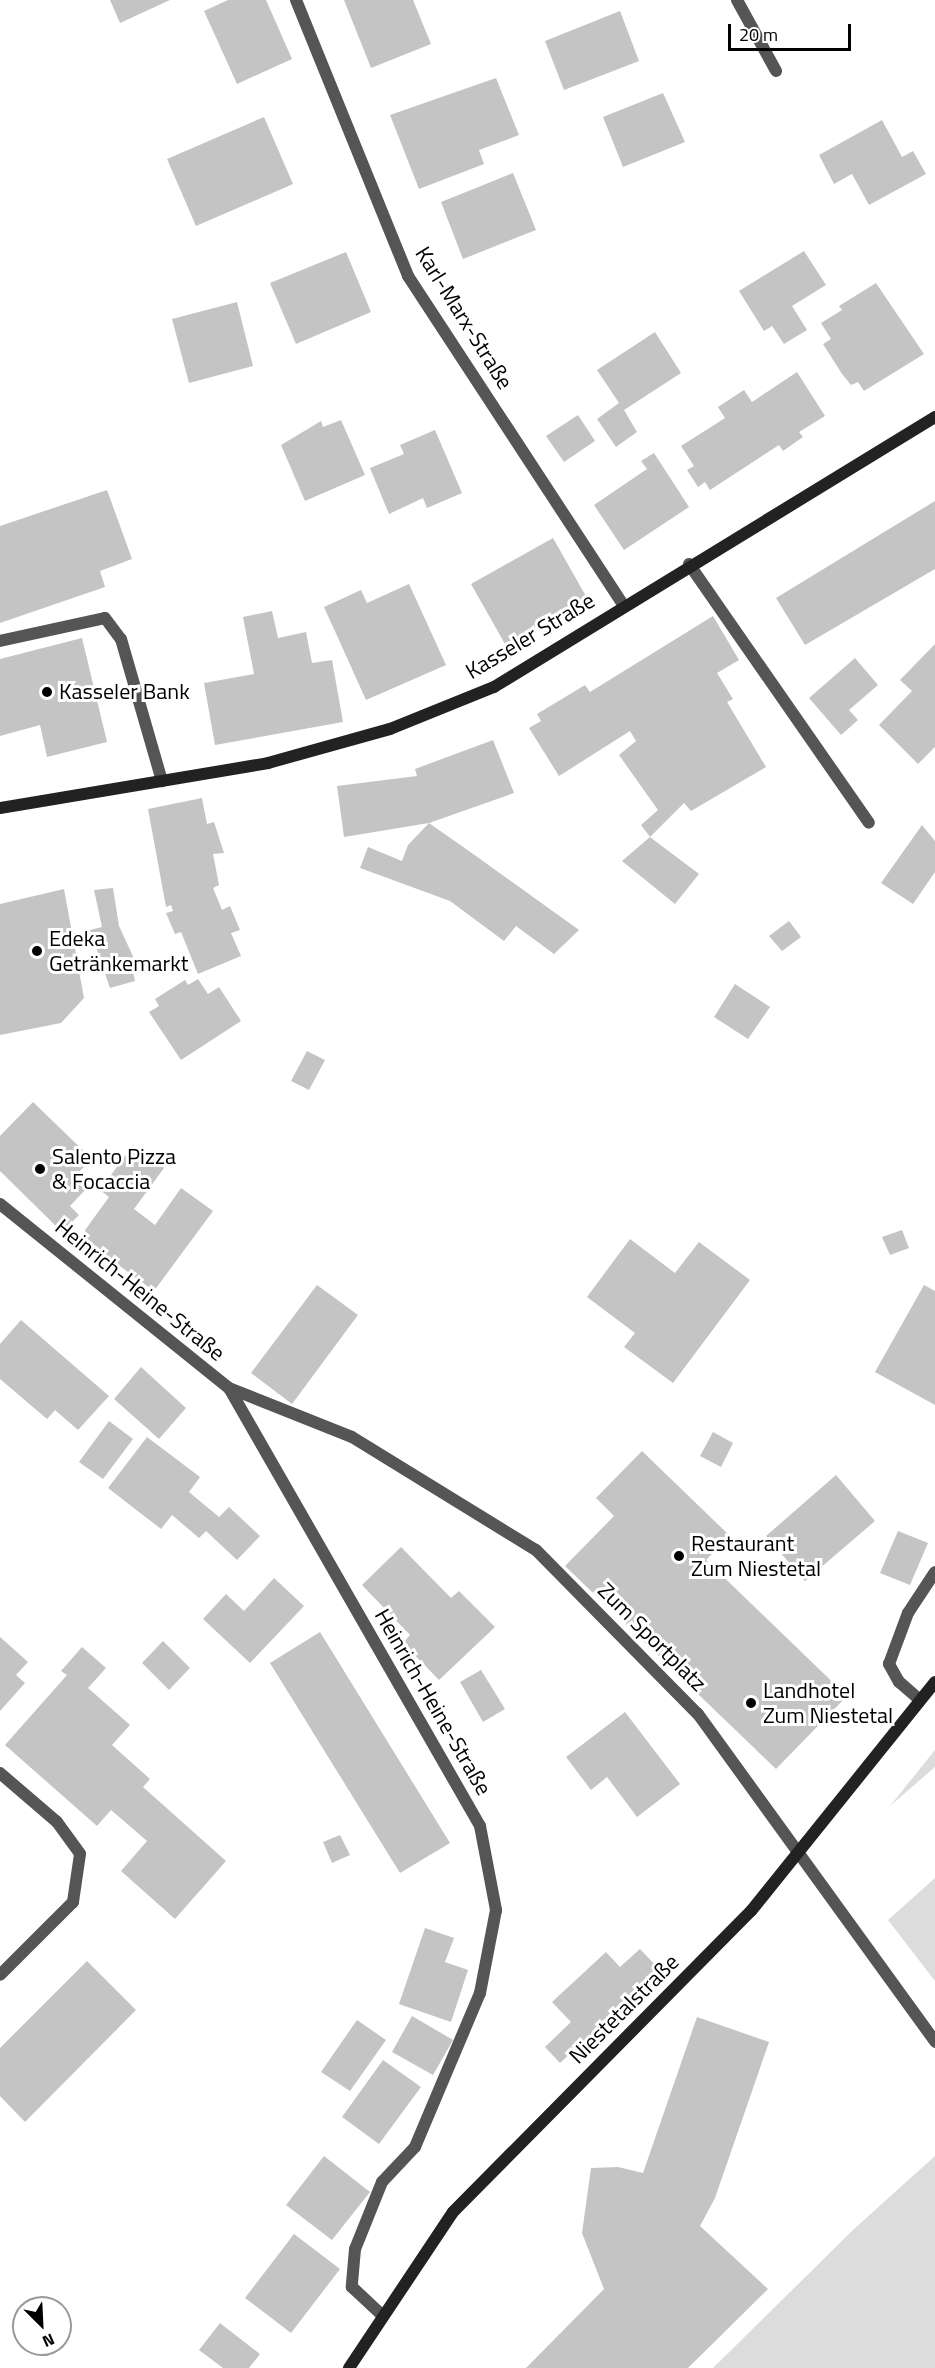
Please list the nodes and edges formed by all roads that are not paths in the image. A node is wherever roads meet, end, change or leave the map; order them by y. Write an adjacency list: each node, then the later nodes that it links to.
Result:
1 (296, 0): 6 (street, Karl-Marx-Straße)
2 (737, 0): 3 (street)
3 (776, 71)
4 (935, 417): 5 (main road, Kasseler Straße)
5 (689, 564): 6 (main road, Kasseler Straße); 10 (street)
6 (622, 604): 8 (main road, Kasseler Straße)
7 (0, 641): 8 (street)
8 (162, 781): 9 (main road, Kasseler Straße)
9 (0, 808)
10 (869, 823)
11 (0, 1204): 12 (street, Heinrich-Heine-Straße)
12 (230, 1388): 17 (street, Zum Sportplatz); 20 (street, Heinrich-Heine-Straße)
13 (935, 1572): 15 (street)
14 (935, 1682): 15 (main road, Niestetalstraße)
15 (920, 1700): 17 (main road, Niestetalstraße)
16 (0, 1773): 18 (street)
17 (798, 1856): 19 (street, Zum Sportplatz); 20 (main road, Niestetalstraße)
18 (0, 1975)
19 (935, 2042)
20 (381, 2314): 21 (main road, Niestetalstraße)
21 (349, 2368)

